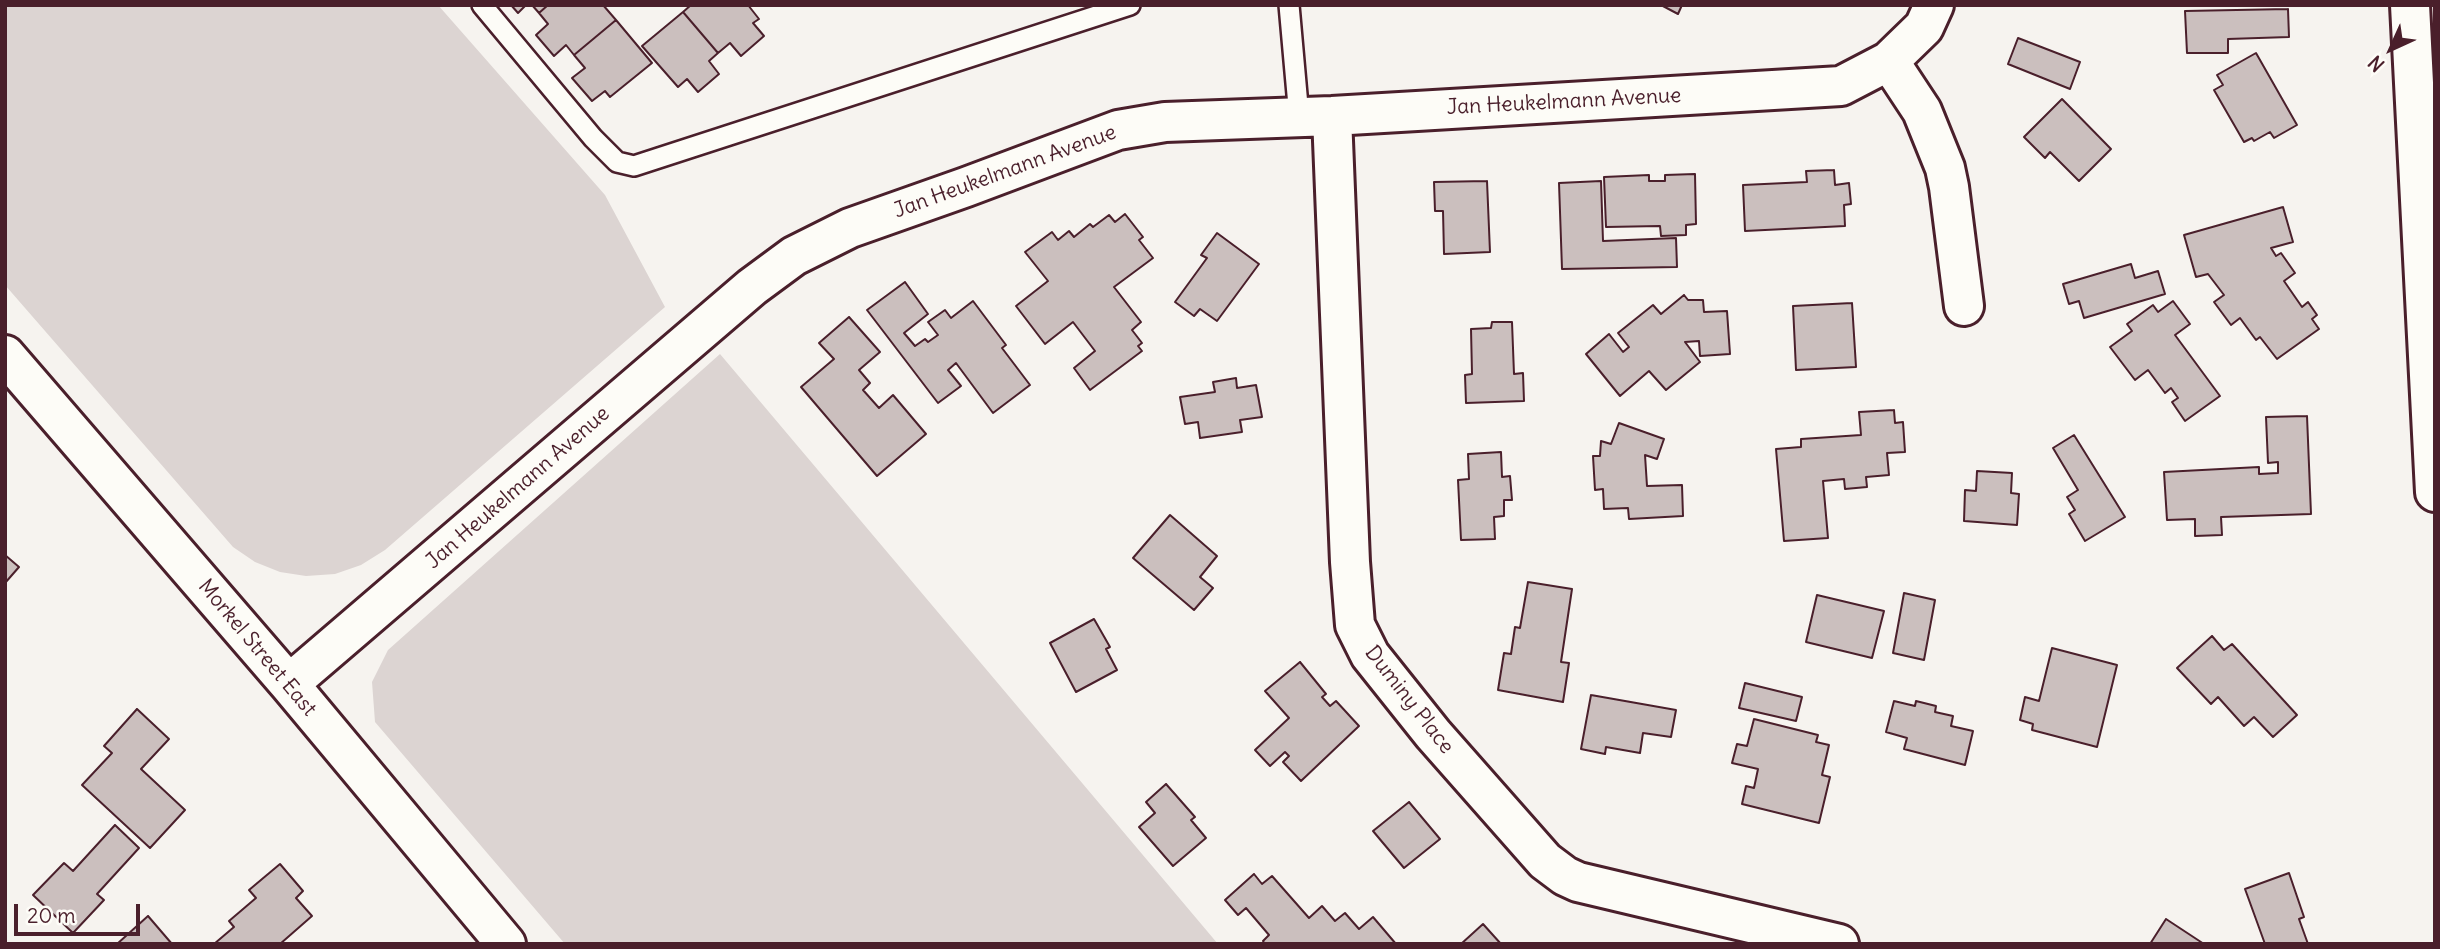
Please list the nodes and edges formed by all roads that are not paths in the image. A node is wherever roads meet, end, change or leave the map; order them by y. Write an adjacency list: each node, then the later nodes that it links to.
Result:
1 (482, 5): 2 (lane)
2 (1130, 5)
3 (1289, 5): 7 (lane)
4 (1934, 5): 6 (street)
5 (2410, 5): 10 (street)
6 (1902, 50): 7 (street, Jan Heukelmann Avenue); 8 (street)
7 (1316, 116): 11 (street, Jan Heukelmann Avenue); 13 (street, Duminy Place)
8 (1964, 306)
9 (5, 355): 11 (street, Morkel Street East)
10 (2435, 492)
11 (289, 684): 12 (street, Morkel Street East)
12 (506, 944)
13 (1839, 944)

